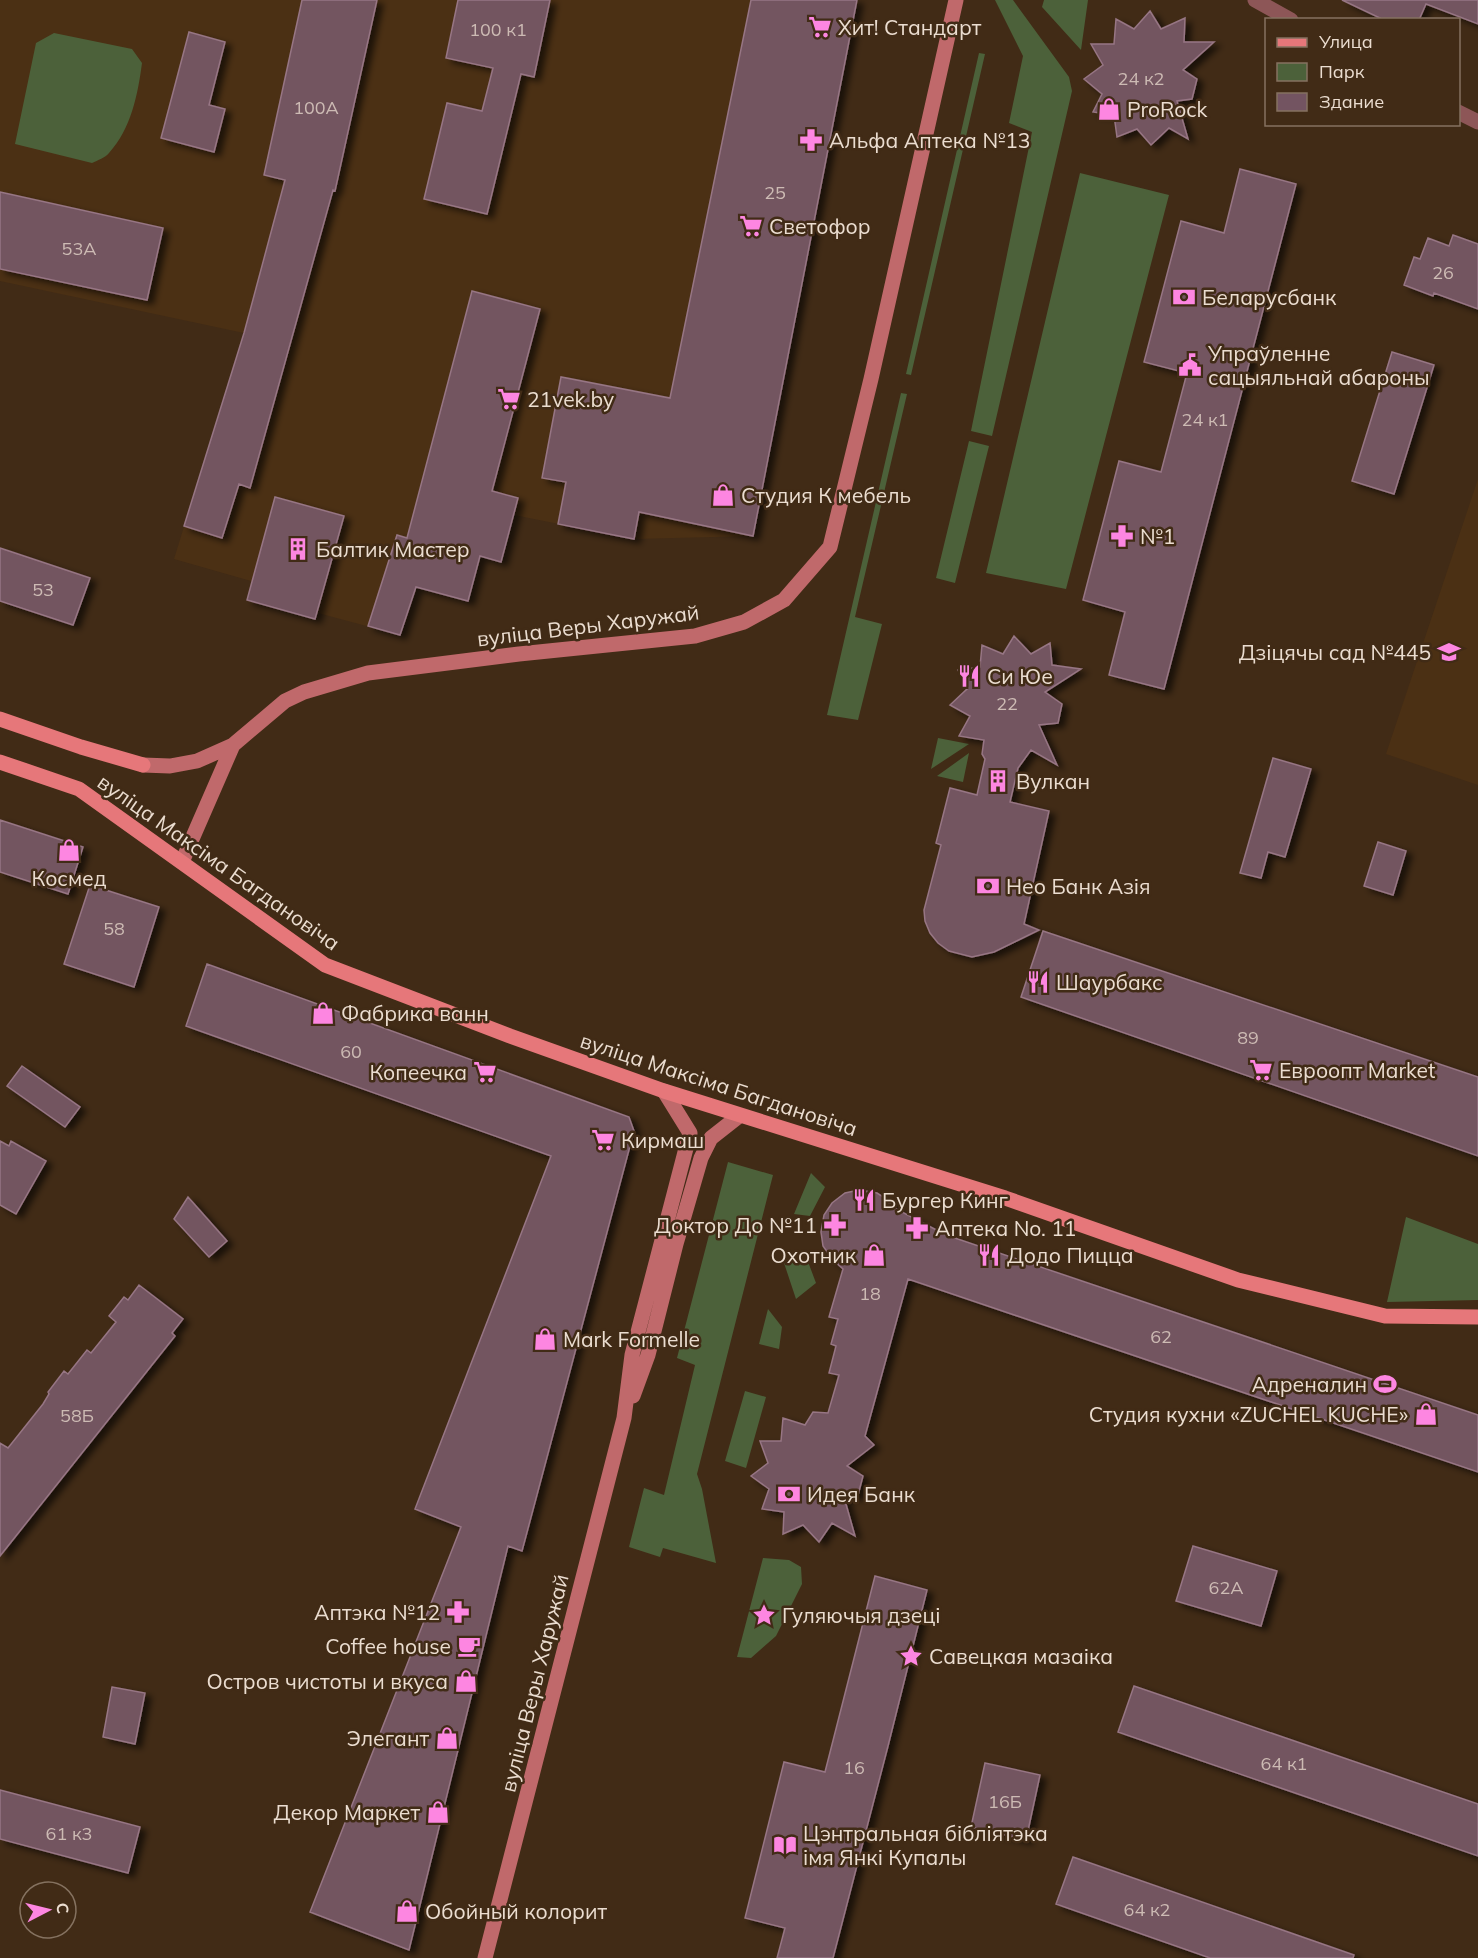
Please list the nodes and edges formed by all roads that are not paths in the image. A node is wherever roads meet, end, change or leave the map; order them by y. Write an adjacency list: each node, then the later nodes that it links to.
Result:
1 (956, 0): 7 (main road, вуліца Веры Харужай)
2 (1255, 0): 3 (street)
3 (1287, 18)
4 (1460, 113): 5 (street)
5 (1478, 122)
6 (0, 719): 9 (main road, вуліца Максіма Багдановіча)
7 (233, 745): 9 (main road, вуліца Веры Харужай); 10 (main road)
8 (0, 762): 10 (main road, вуліца Максіма Багдановіча)
9 (143, 765)
10 (182, 862): 11 (main road, вуліца Максіма Багдановіча)
11 (664, 1091): 12 (main road, вуліца Максіма Багдановіча); 14 (main road, вуліца Веры Харужай)
12 (739, 1116): 13 (main road, вуліца Максіма Багдановіча); 14 (main road, вуліца Веры Харужай)
13 (1478, 1317)
14 (624, 1418): 15 (main road, вуліца Веры Харужай)
15 (485, 1958)

